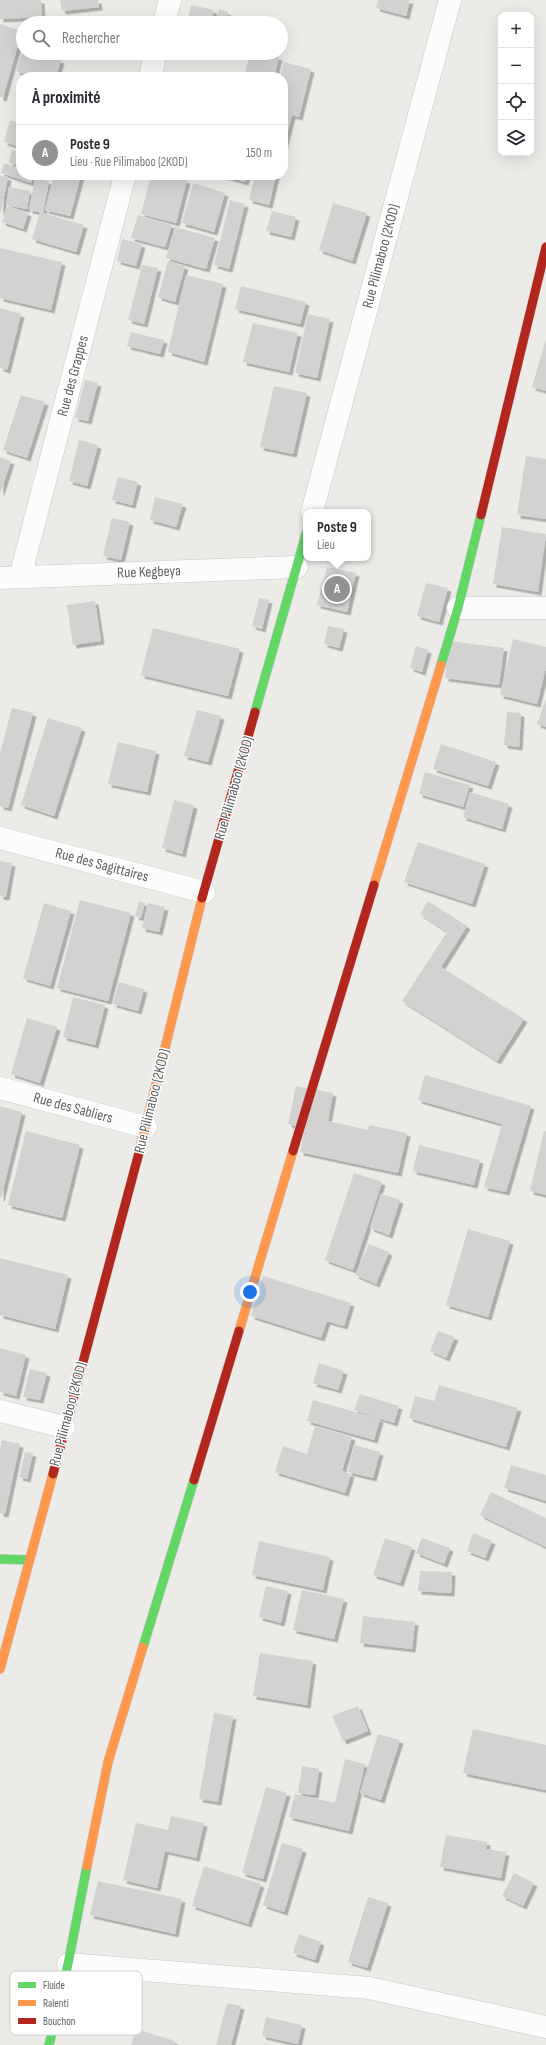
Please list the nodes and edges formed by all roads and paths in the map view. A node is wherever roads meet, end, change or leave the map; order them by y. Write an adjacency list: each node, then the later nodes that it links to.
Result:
1 (170, 0): 3 (street)
2 (450, 0): 8 (street, Rue Pilimaboo (2KOD))
3 (166, 16)
4 (154, 60): 5 (street)
5 (151, 72)
6 (124, 180): 11 (street, Rue des Grappes)
7 (546, 247): 12 (street)
8 (313, 509)
9 (303, 545): 10 (street, Rue Pilimaboo (2KOD))
10 (297, 567): 11 (street, Rue Kegbeya); 15 (street, Rue Pilimaboo (2KOD))
11 (10, 578)
12 (458, 608): 13 (street); 23 (street)
13 (546, 608)
14 (0, 838): 15 (street, Rue des Sagittaires)
15 (204, 892): 17 (street, Rue Pilimaboo (2KOD))
16 (0, 1088): 17 (street, Rue des Sabliers)
17 (146, 1127): 19 (street, Rue Pilimaboo (2KOD))
18 (0, 1411): 19 (street)
19 (64, 1427): 21 (street, Rue Pilimaboo (2KOD))
20 (0, 1559): 21 (street)
21 (29, 1560): 22 (street, Rue Pilimaboo (2KOD))
22 (0, 1669)
23 (68, 1964): 24 (street); 25 (street)
24 (66, 1971)
25 (546, 2027)
26 (51, 2035): 27 (street)
27 (49, 2045)

